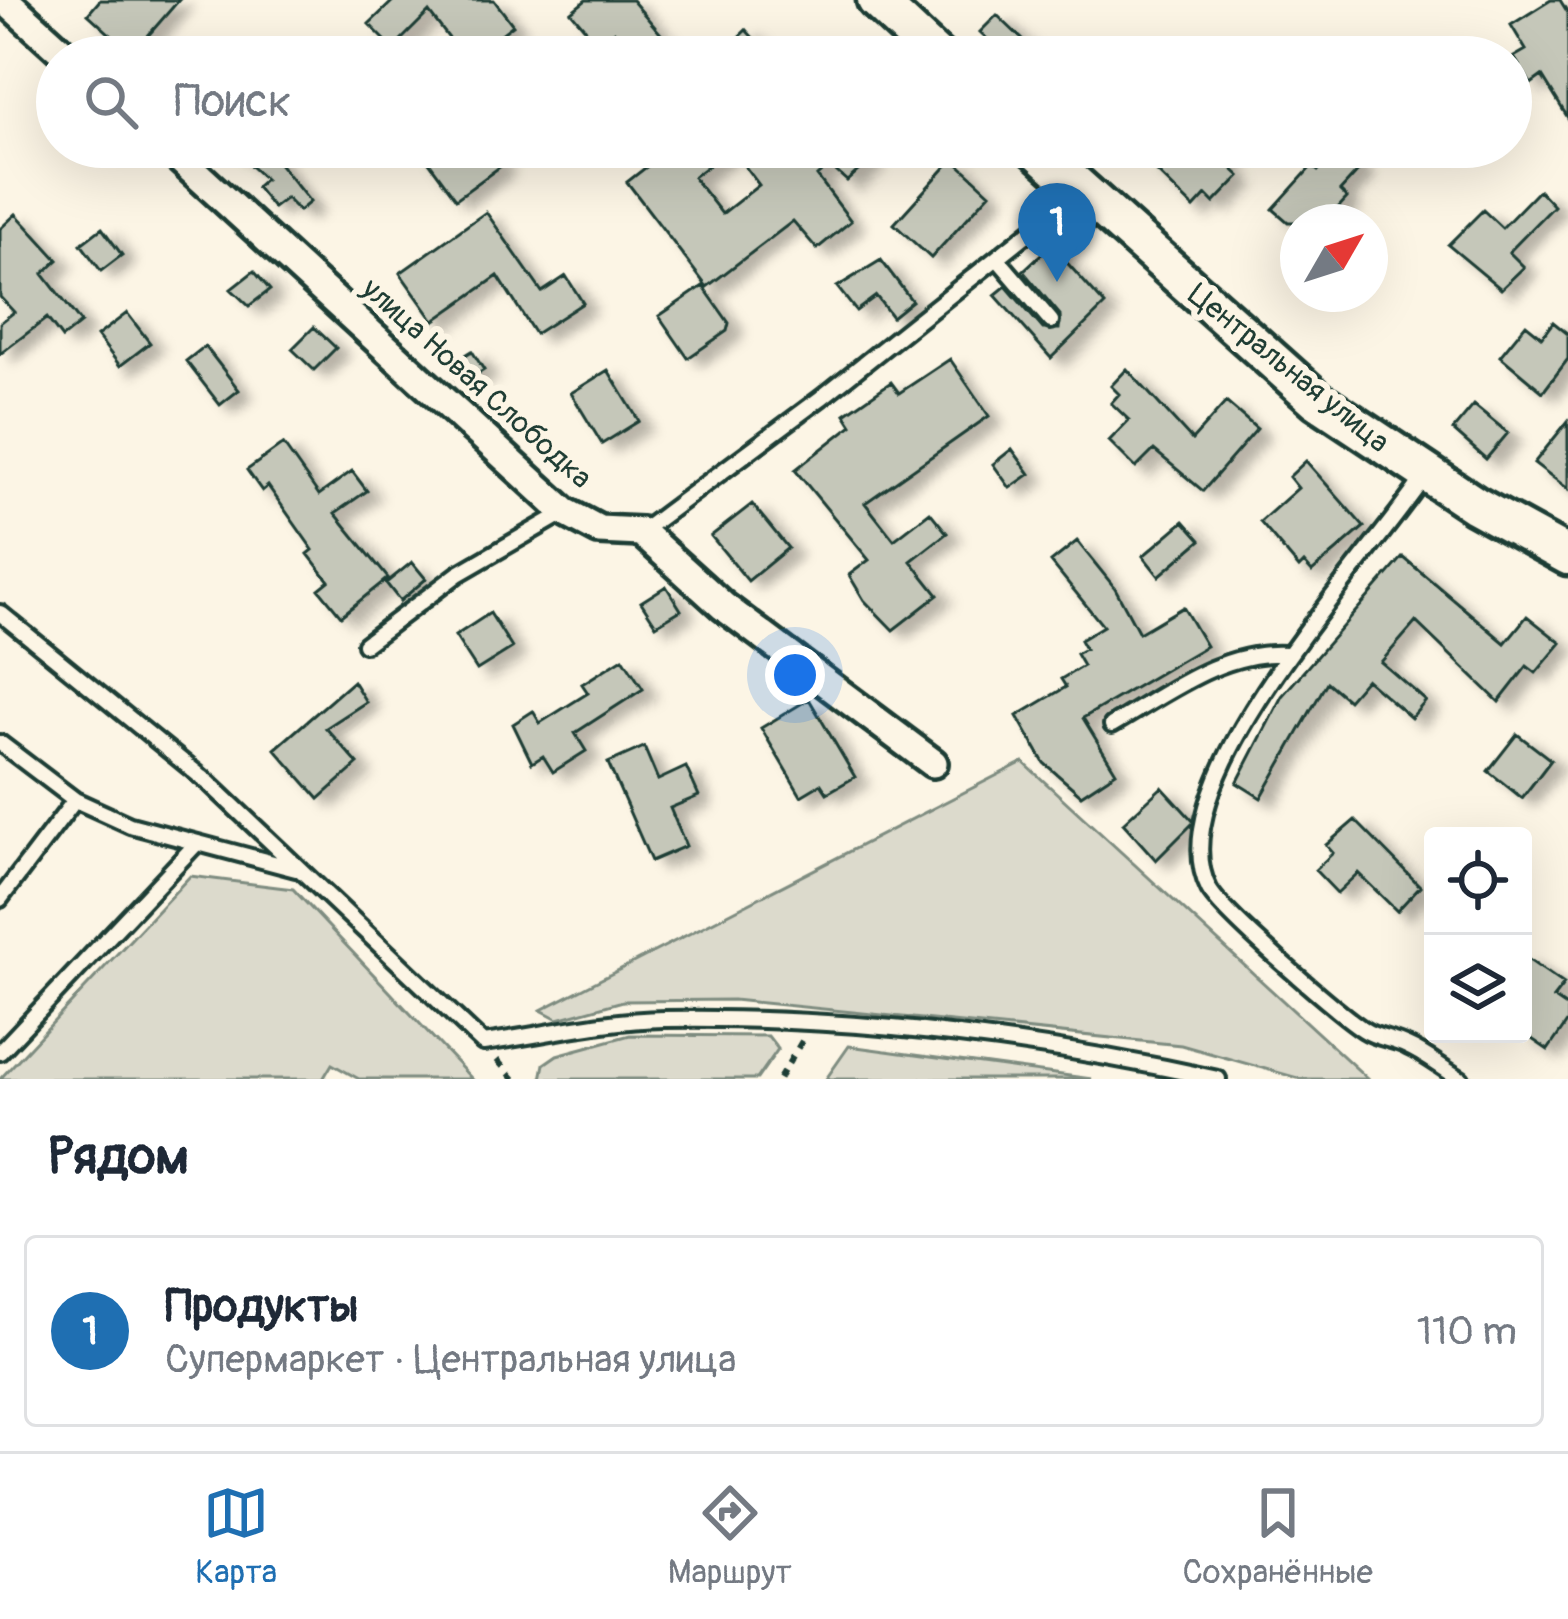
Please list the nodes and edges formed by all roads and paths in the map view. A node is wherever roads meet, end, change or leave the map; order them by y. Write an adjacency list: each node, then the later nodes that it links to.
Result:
1 (5, 0): 3 (street)
2 (876, 0): 4 (main road)
3 (45, 36)
4 (915, 36)
5 (190, 168): 11 (street, улица Новая Слободка)
6 (1057, 168): 7 (main road, Центральная улица)
7 (1081, 190): 8 (lane); 10 (main road, Центральная улица)
8 (997, 258): 9 (lane); 12 (lane)
9 (1051, 321)
10 (1426, 474): 13 (main road, Центральная улица); 16 (lane)
11 (565, 512): 12 (street, улица Новая Слободка); 15 (lane)
12 (641, 532): 19 (street)
13 (1568, 556)
14 (0, 613): 22 (lane)
15 (365, 644)
16 (1287, 654): 17 (lane); 28 (lane)
17 (1112, 725)
18 (0, 743): 20 (lane)
19 (933, 763)
20 (75, 800): 21 (lane); 23 (lane)
21 (197, 843): 22 (lane); 25 (lane)
22 (301, 871): 24 (lane)
23 (0, 899)
24 (811, 1025): 26 (path); 27 (lane)
25 (0, 1052)
26 (779, 1079)
27 (1218, 1079)
28 (1461, 1079)

